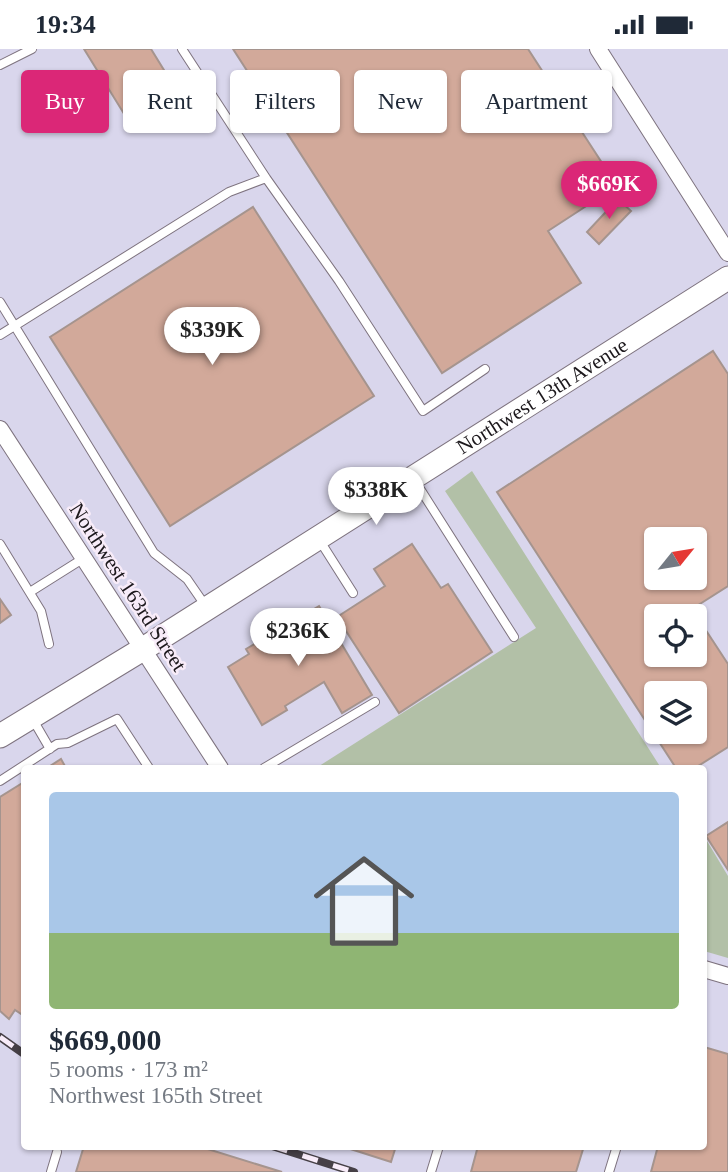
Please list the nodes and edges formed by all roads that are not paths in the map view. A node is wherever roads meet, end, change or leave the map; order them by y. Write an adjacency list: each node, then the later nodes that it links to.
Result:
1 (32, 49): 4 (lane)
2 (182, 49): 5 (lane)
3 (598, 49): 6 (street)
4 (0, 65)
5 (266, 179): 9 (lane); 11 (lane)
6 (728, 253)
7 (728, 278): 14 (street, Northwest 13th Avenue)
8 (0, 302): 9 (lane)
9 (15, 326): 10 (lane); 20 (lane)
10 (0, 335)
11 (485, 369)
12 (0, 429): 13 (street, Northwest 163rd Street)
13 (6, 450): 17 (street, Northwest 163rd Street)
14 (413, 478): 15 (street, Northwest 13th Avenue); 21 (lane)
15 (318, 538): 19 (lane); 20 (street, Northwest 13th Avenue)
16 (0, 544): 18 (lane)
17 (84, 558): 18 (lane); 23 (street, Northwest 163rd Street)
18 (30, 592): 22 (lane)
19 (353, 593)
20 (208, 608): 23 (street, Northwest 13th Avenue)
21 (514, 637)
22 (49, 645)
23 (143, 649): 25 (street, Northwest 13th Avenue); 30 (street, Northwest 163rd Street)
24 (374, 702): 31 (lane)
25 (31, 717): 26 (street, Northwest 13th Avenue); 27 (lane)
26 (0, 736)
27 (51, 749): 28 (lane); 29 (lane)
28 (26, 765)
29 (147, 765)
30 (218, 765)
31 (269, 765)
32 (21, 768): 33 (lane)
33 (0, 781)
34 (707, 970): 35 (street)
35 (728, 976)
36 (438, 1150): 40 (lane)
37 (616, 1150): 41 (lane)
38 (57, 1152): 39 (lane)
39 (51, 1172)
40 (431, 1172)
41 (609, 1172)

